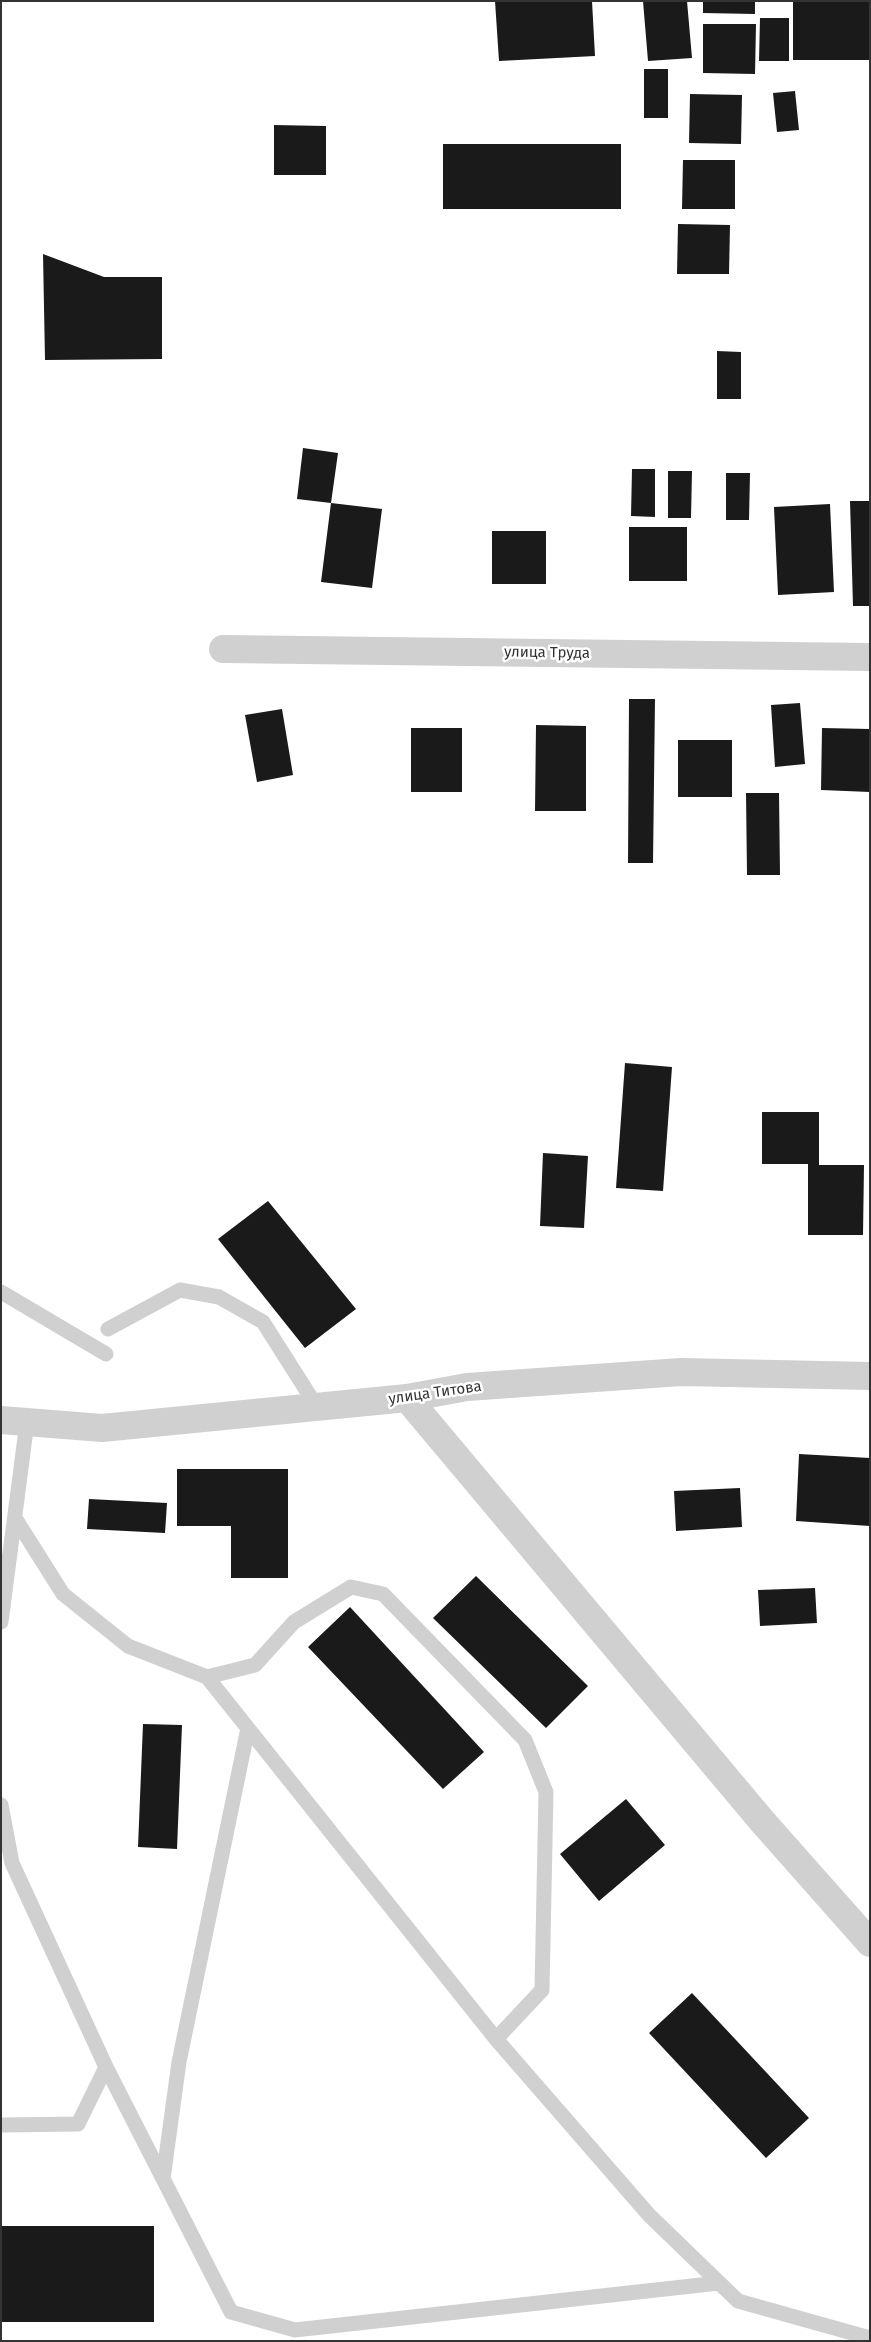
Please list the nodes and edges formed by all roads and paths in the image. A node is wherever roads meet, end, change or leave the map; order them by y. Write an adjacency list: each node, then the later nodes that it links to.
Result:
1 (223, 649): 2 (street, улица Труда)
2 (870, 657)
3 (2, 1292): 5 (lane)
4 (108, 1329): 8 (lane)
5 (106, 1354)
6 (870, 1376): 7 (street, улица Титова)
7 (407, 1398): 8 (street, улица Титова); 15 (street)
8 (317, 1407): 9 (street, улица Титова)
9 (14, 1421): 10 (lane)
10 (15, 1518): 11 (lane); 12 (lane)
11 (1, 1622)
12 (207, 1676): 13 (lane); 16 (lane)
13 (248, 1728): 16 (lane); 19 (lane)
14 (1, 1805): 17 (lane)
15 (870, 1943)
16 (496, 2039): 20 (lane)
17 (106, 2067): 18 (lane); 19 (lane)
18 (1, 2125)
19 (163, 2178): 20 (lane)
20 (719, 2283): 21 (lane)
21 (870, 2338)

